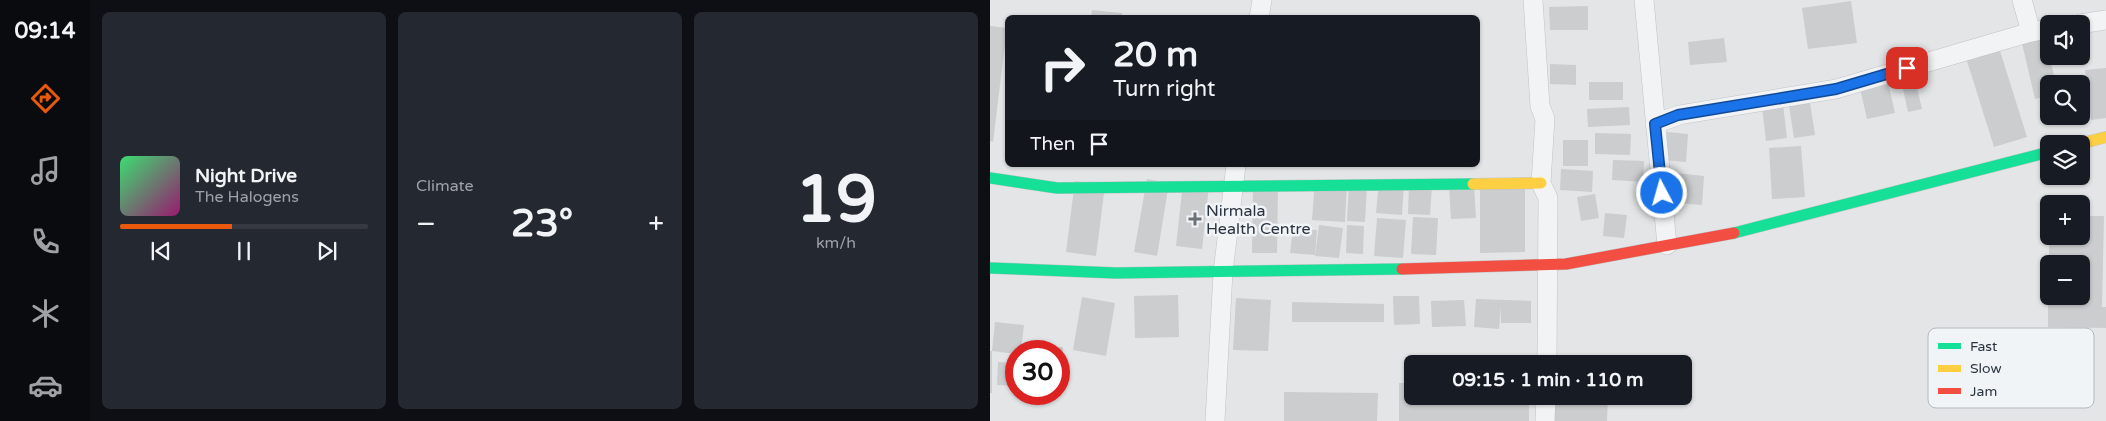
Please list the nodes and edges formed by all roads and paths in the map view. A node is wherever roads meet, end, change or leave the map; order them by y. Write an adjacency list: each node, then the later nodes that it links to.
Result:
1 (1262, 0): 5 (street)
2 (1533, 0): 15 (street)
3 (1644, 0): 9 (street)
4 (2022, 0): 8 (street)
5 (1260, 15)
6 (2106, 20): 7 (street)
7 (2090, 22)
8 (2040, 30): 9 (street)
9 (1655, 124): 17 (street)
10 (2106, 137): 11 (street)
11 (2090, 141)
12 (2040, 154): 17 (street)
13 (1236, 167): 16 (street)
14 (990, 178): 16 (street)
15 (1541, 183): 16 (street); 18 (street)
16 (1232, 186): 20 (street)
17 (1667, 245): 18 (street)
18 (1548, 264): 20 (street); 21 (street)
19 (990, 268): 20 (street)
20 (1223, 272): 23 (street)
21 (1547, 355)
22 (1546, 405): 24 (street)
23 (1215, 421)
24 (1545, 421)

